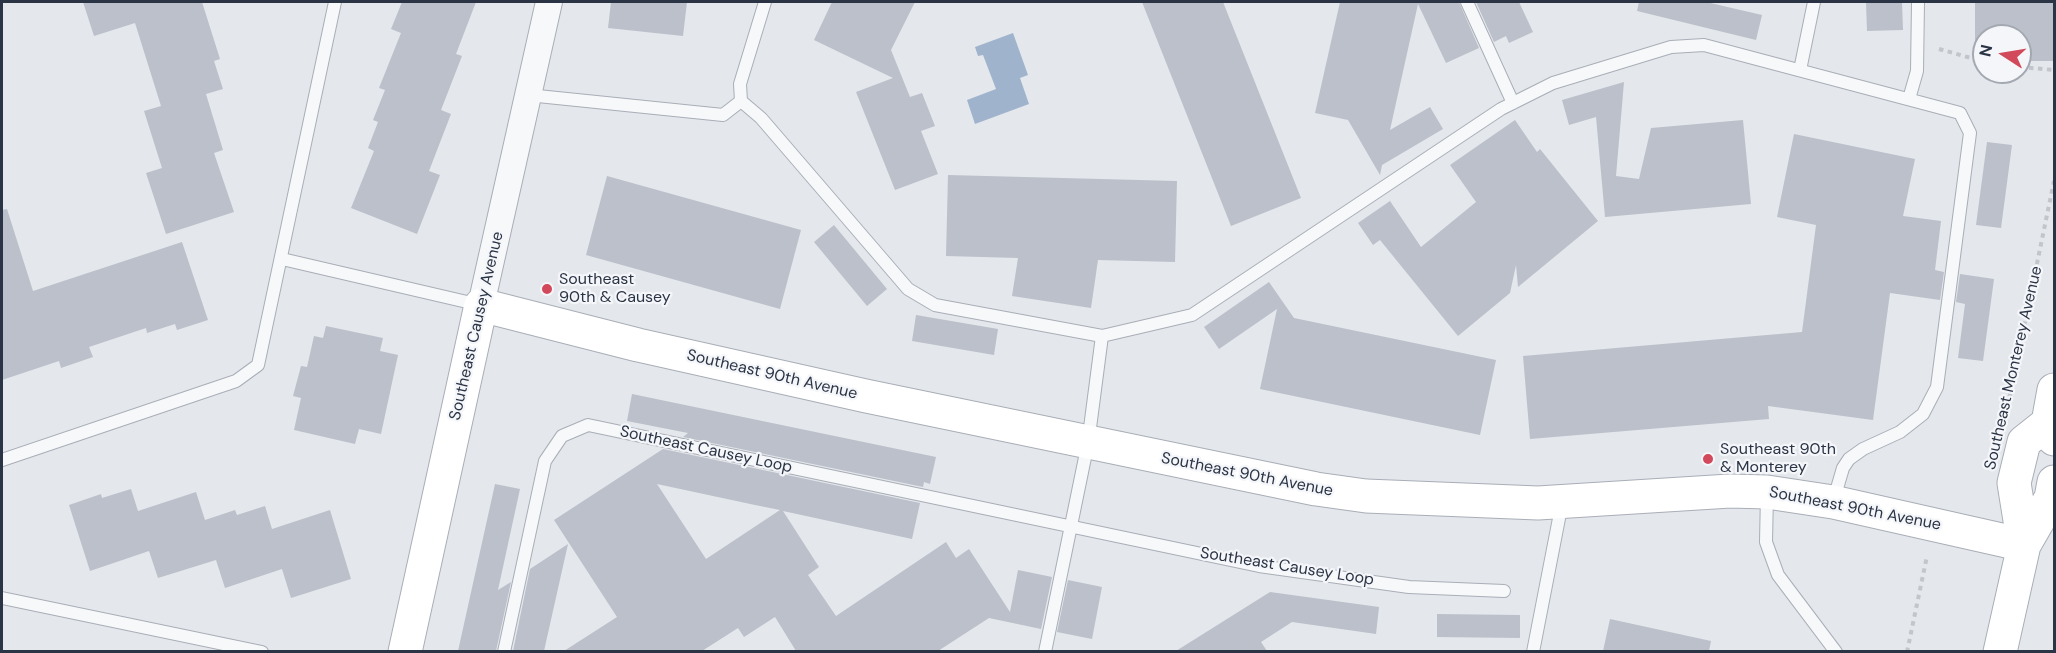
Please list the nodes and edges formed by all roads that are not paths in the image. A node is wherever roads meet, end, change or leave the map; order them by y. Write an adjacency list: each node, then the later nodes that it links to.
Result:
1 (335, 2): 12 (lane)
2 (549, 2): 8 (street, Southeast Causey Avenue)
3 (765, 2): 10 (lane)
4 (1467, 2): 11 (lane)
5 (1814, 2): 7 (lane)
6 (1918, 2): 9 (lane)
7 (1800, 70): 9 (lane); 11 (lane)
8 (528, 95): 10 (lane); 13 (street, Southeast Causey Avenue)
9 (1909, 99): 22 (lane)
10 (741, 101): 14 (lane)
11 (1513, 103): 14 (lane)
12 (282, 259): 13 (lane); 18 (lane)
13 (482, 305): 17 (street, Southeast 90th Avenue); 28 (street, Southeast Causey Avenue)
14 (1102, 336): 17 (lane)
15 (2055, 390): 16 (street, Southeast Monterey Avenue)
16 (2051, 431): 24 (street, Southeast Monterey Avenue)
17 (1088, 443): 21 (street, Southeast 90th Avenue); 23 (lane)
18 (2, 460)
19 (2055, 482): 24 (street, Southeast Monterey Avenue)
20 (1767, 492): 21 (street, Southeast 90th Avenue); 22 (street, Southeast 90th Avenue); 32 (lane)
21 (1562, 502): 31 (lane)
22 (1833, 502): 24 (street, Southeast 90th Avenue)
23 (1071, 526): 25 (lane, Southeast Causey Loop); 29 (lane, Southeast Causey Loop); 30 (lane)
24 (2024, 545): 33 (street, Southeast Monterey Avenue)
25 (1504, 591)
26 (2, 598): 27 (lane)
27 (262, 651)
28 (405, 651)
29 (504, 651)
30 (1045, 651)
31 (1533, 651)
32 (1836, 651)
33 (2000, 651)

